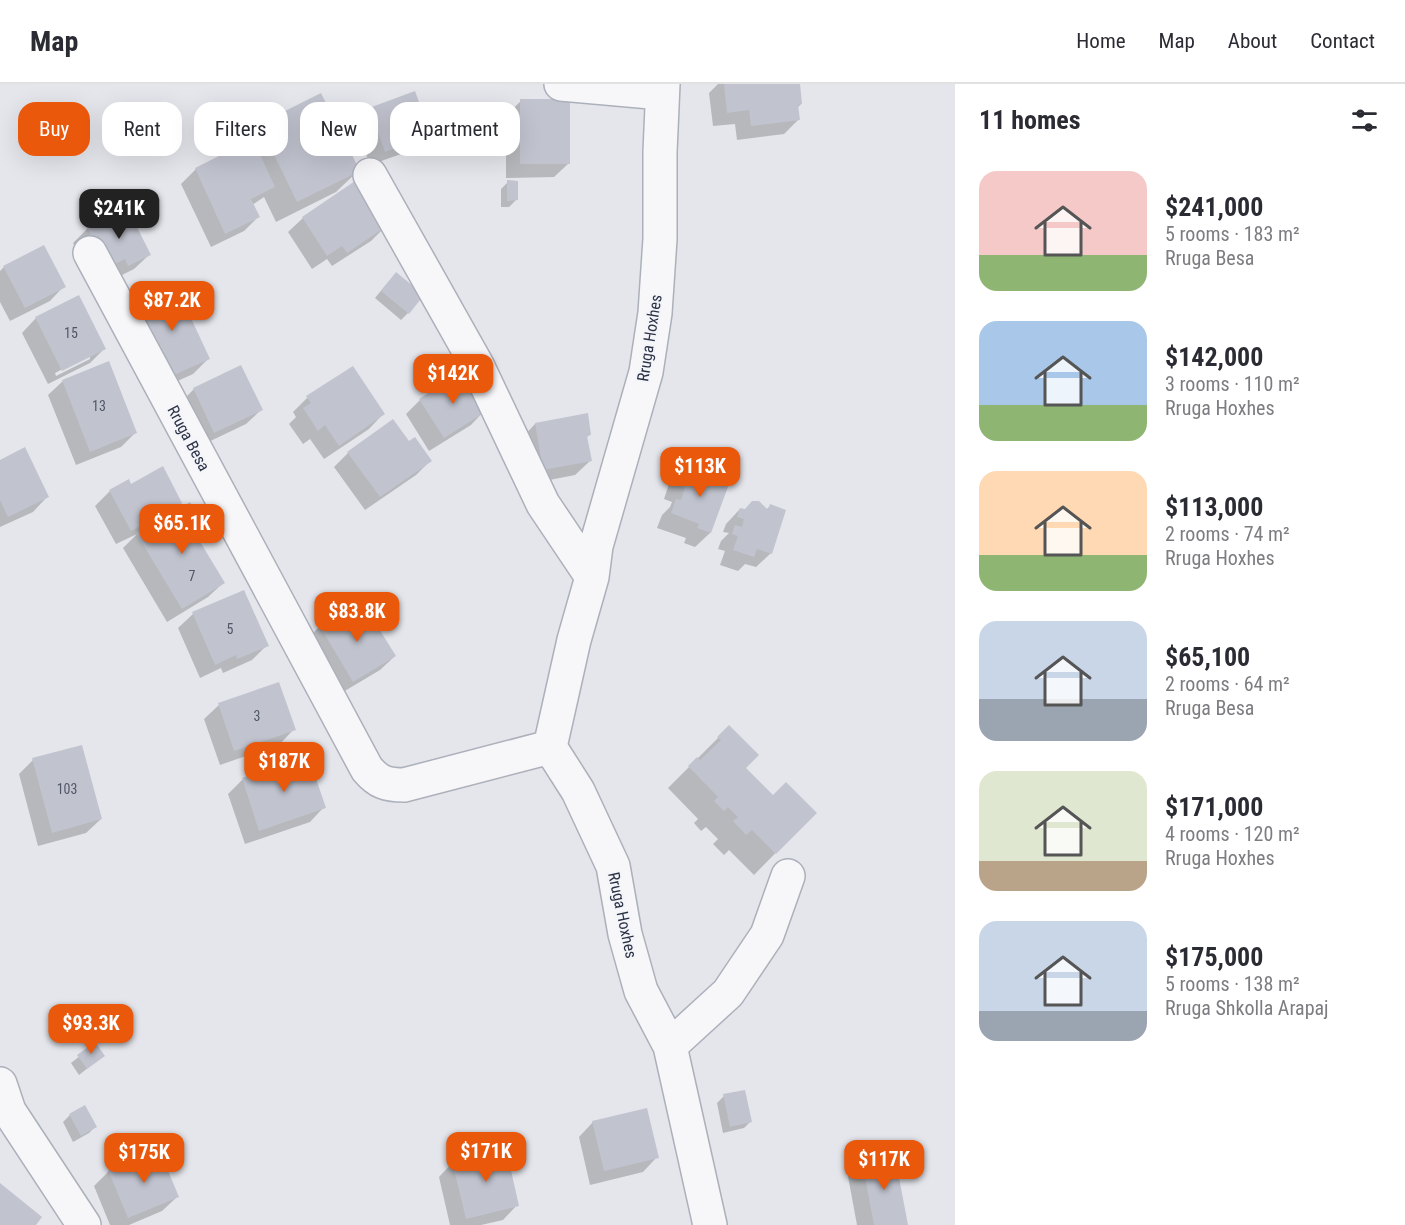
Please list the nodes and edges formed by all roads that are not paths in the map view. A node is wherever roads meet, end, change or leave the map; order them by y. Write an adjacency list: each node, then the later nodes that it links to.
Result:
1 (561, 84): 2 (street, Rruga Hoxhes)
2 (662, 88): 5 (street, Rruga Hoxhes)
3 (370, 175): 5 (street)
4 (90, 253): 6 (street, Rruga Besa)
5 (592, 577): 6 (street, Rruga Hoxhes)
6 (550, 747): 8 (street, Rruga Hoxhes)
7 (788, 876): 8 (street)
8 (670, 1046): 11 (street, Rruga Hoxhes)
9 (3, 1105): 10 (street)
10 (84, 1225)
11 (710, 1225)

